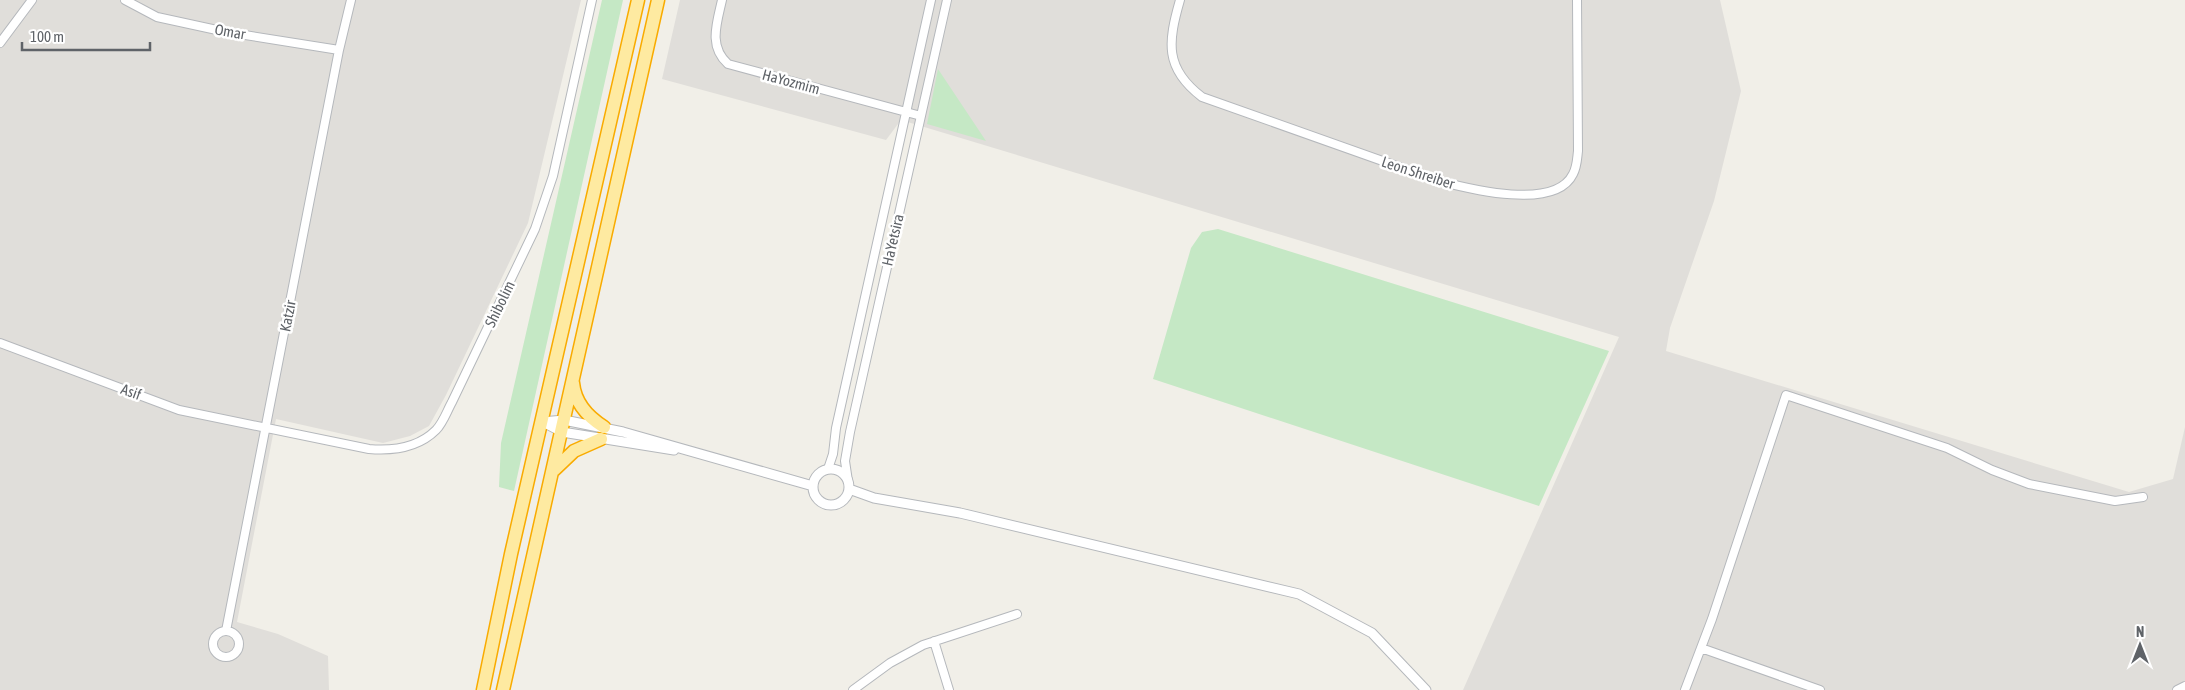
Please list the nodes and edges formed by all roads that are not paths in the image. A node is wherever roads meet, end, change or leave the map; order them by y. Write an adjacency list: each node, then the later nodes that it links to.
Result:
1 (32, 0): 12 (street)
2 (125, 0): 13 (street, Omar)
3 (351, 0): 13 (street, Katzir)
4 (592, 0): 20 (street, Shibolim)
5 (638, 0): 18 (highway)
6 (658, 0): 17 (highway)
7 (722, 0): 14 (street, HaYozmim)
8 (931, 0): 14 (street, HaYetsira)
9 (947, 0): 15 (street, HaYetsira)
10 (1180, 0): 11 (street, Leon Shreiber)
11 (1577, 0)
12 (0, 43)
13 (339, 50): 20 (street, Katzir)
14 (906, 112): 15 (street, HaYozmim); 22 (street, HaYetsira)
15 (921, 116): 24 (street, HaYetsira)
16 (0, 343): 20 (street, Asif)
17 (573, 378): 19 (highway); 21 (highway)
18 (542, 422): 19 (street); 34 (highway)
19 (563, 426): 21 (street); 23 (highway)
20 (266, 429): 30 (street, Katzir)
21 (603, 433): 23 (highway); 25 (street)
22 (828, 469): 24 (street); 25 (street)
23 (552, 474): 35 (highway)
24 (849, 485): 27 (street); 28 (street)
25 (813, 486): 27 (street)
26 (2143, 497): 32 (street)
27 (846, 498): 28 (street)
28 (874, 498): 38 (street)
29 (1017, 614): 31 (street)
30 (226, 632)
31 (934, 640): 36 (street); 37 (street)
32 (1701, 648): 39 (street); 40 (street)
33 (2185, 686): 41 (street)
34 (483, 690)
35 (503, 690)
36 (853, 690)
37 (949, 690)
38 (1426, 690)
39 (1684, 690)
40 (1820, 690)
41 (2177, 690)

